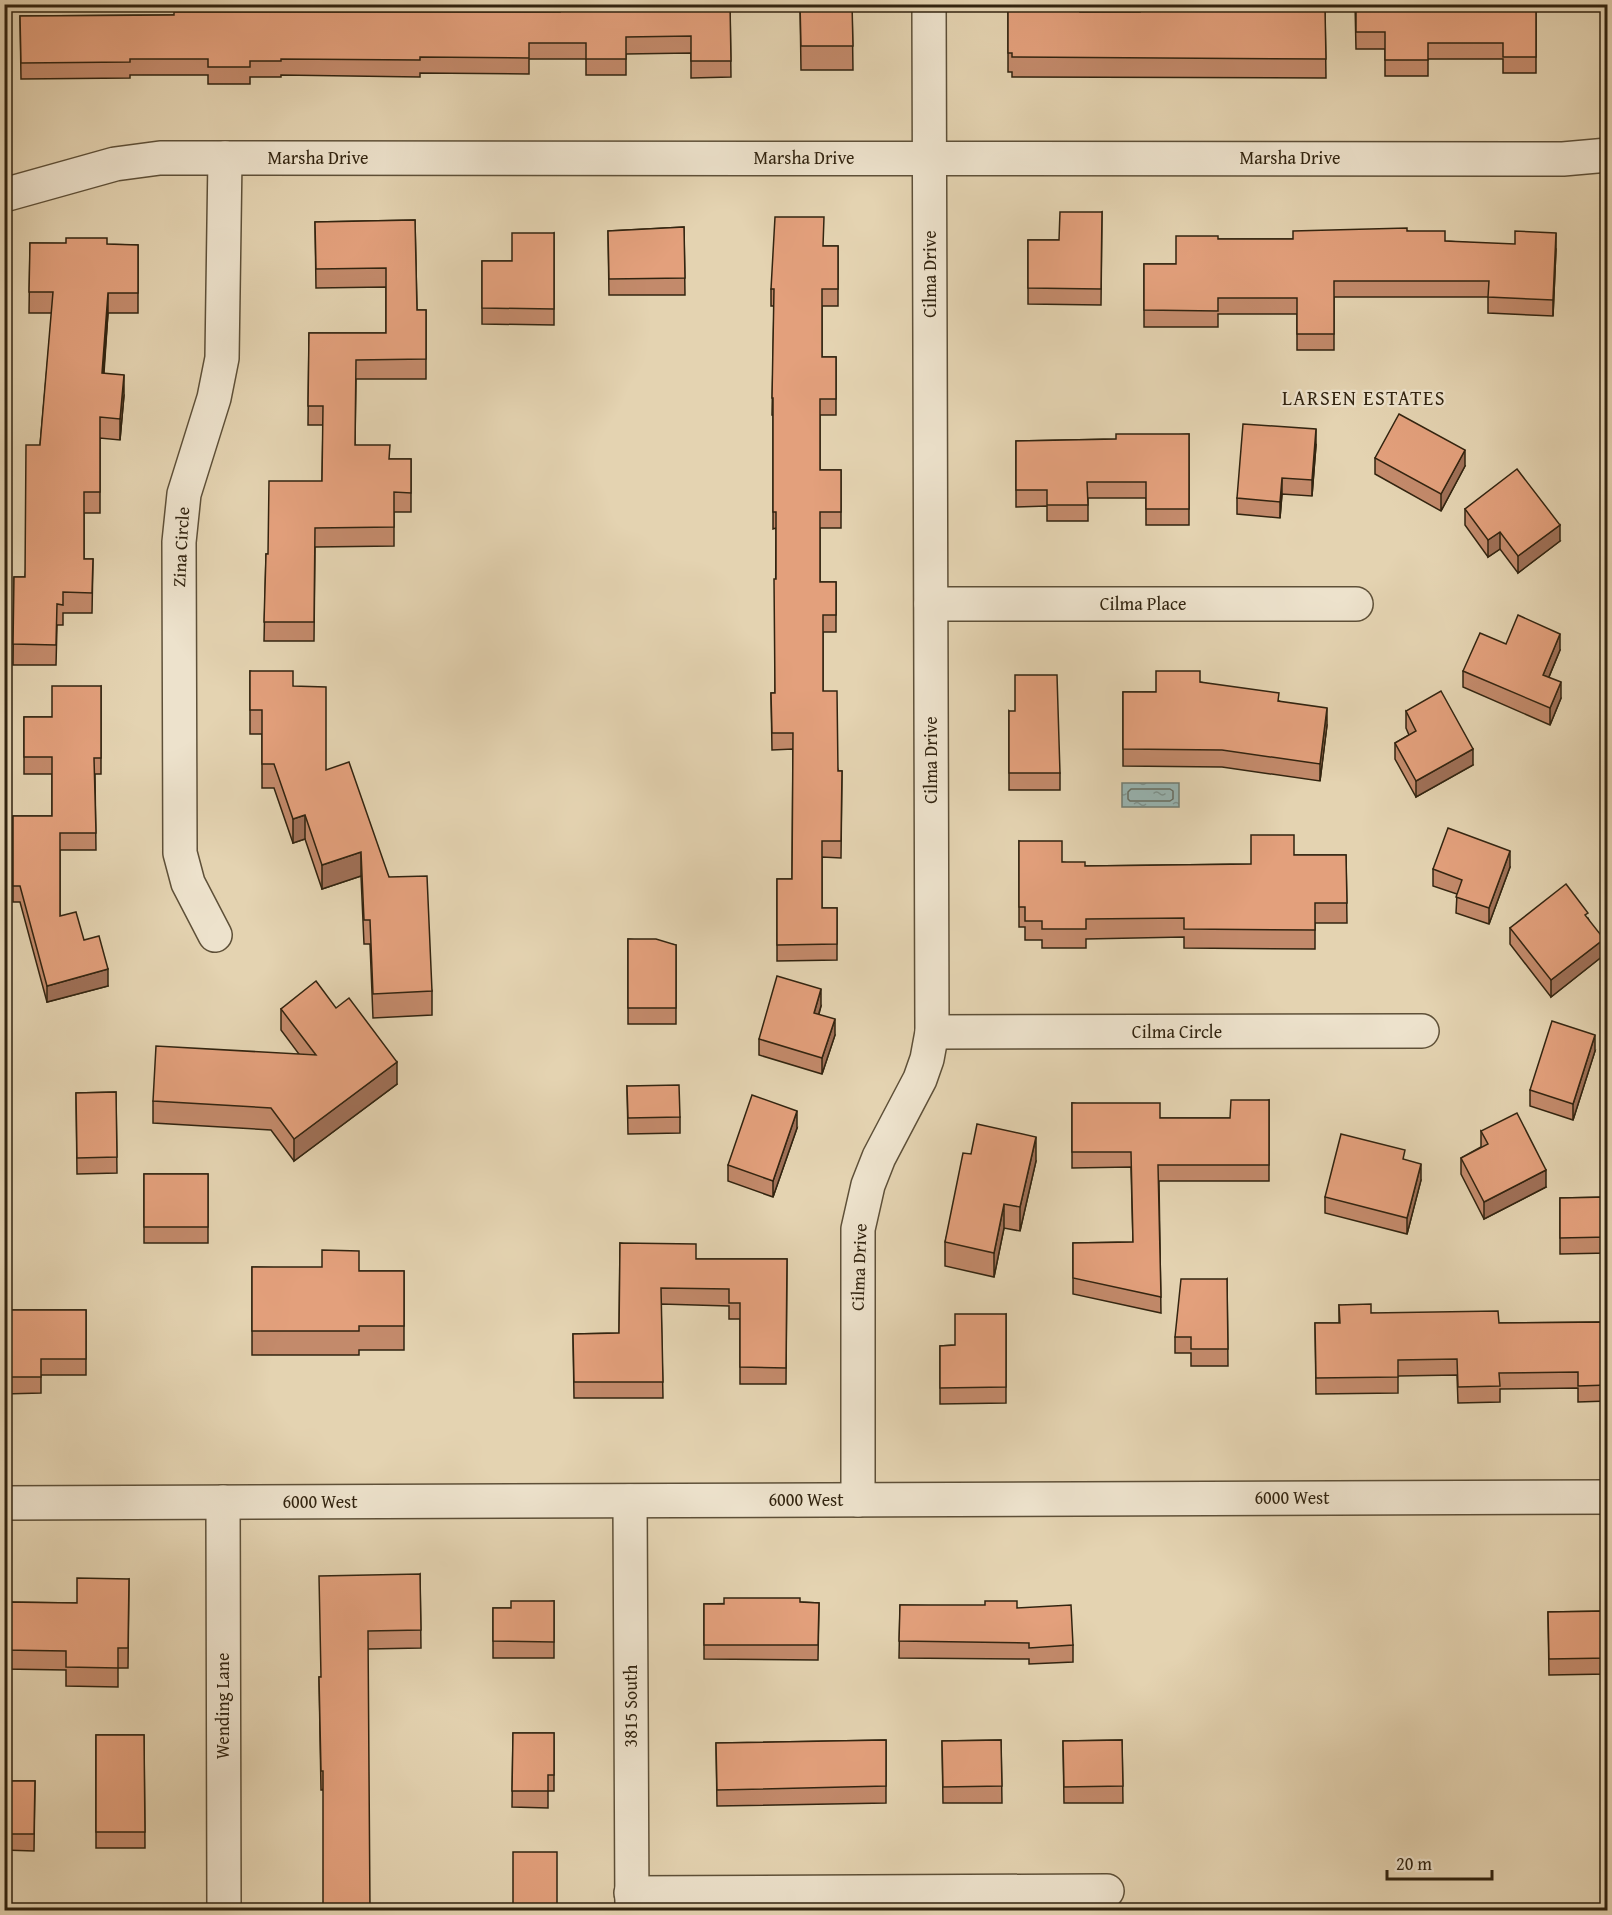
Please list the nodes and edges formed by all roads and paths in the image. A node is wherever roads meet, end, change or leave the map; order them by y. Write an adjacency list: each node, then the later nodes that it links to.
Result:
1 (929, 4): 4 (street, Cilma Drive)
2 (1608, 156): 4 (street, Marsha Drive)
3 (225, 158): 4 (street, Marsha Drive); 5 (street, Marsha Drive); 8 (street, Zina Circle)
4 (930, 159): 6 (street, Cilma Drive)
5 (4, 195)
6 (931, 604): 7 (street, Cilma Place); 10 (street, Cilma Drive)
7 (1356, 604)
8 (215, 934)
9 (1422, 1031): 10 (street, Cilma Circle)
10 (932, 1032): 12 (street, Cilma Drive)
11 (1608, 1497): 12 (street, 6000 West)
12 (858, 1500): 13 (street, 6000 West)
13 (630, 1501): 14 (street, 6000 West); 17 (street, 3815 South)
14 (223, 1502): 15 (street, 6000 West); 18 (street, Wending Lane)
15 (4, 1503)
16 (1107, 1891): 17 (street)
17 (631, 1902)
18 (224, 1911)

